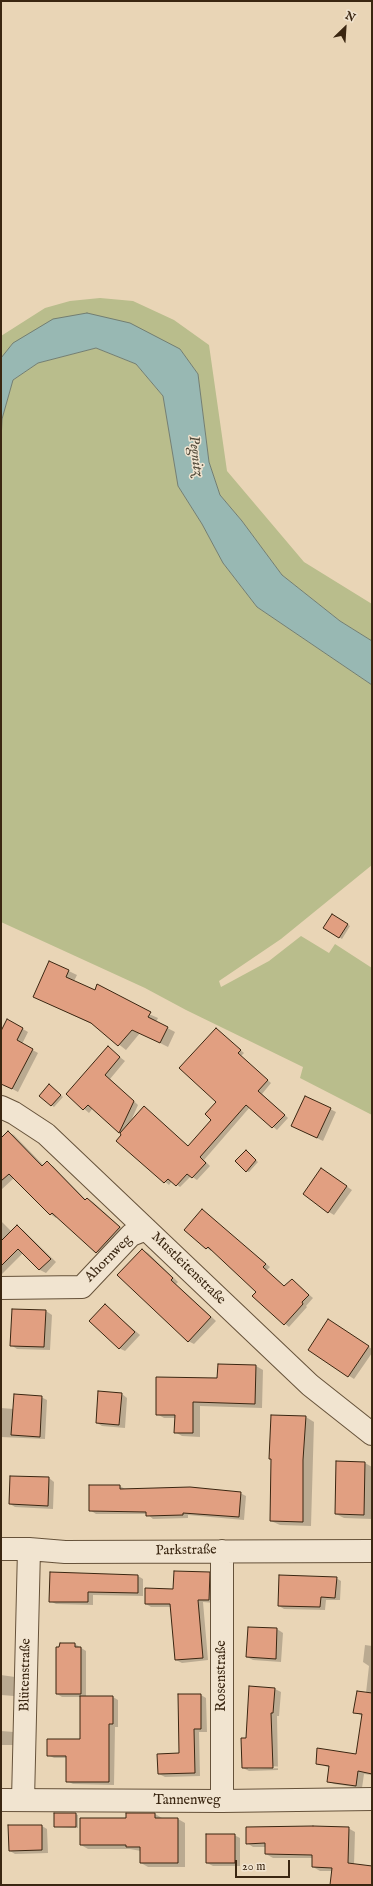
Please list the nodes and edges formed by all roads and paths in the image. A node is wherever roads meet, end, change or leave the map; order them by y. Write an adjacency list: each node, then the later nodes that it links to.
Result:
1 (1, 1107): 2 (street, Mustleitenstraße)
2 (146, 1229): 3 (street, Ahornweg); 4 (street, Mustleitenstraße)
3 (1, 1288)
4 (372, 1434)
5 (1, 1549): 6 (street, Parkstraße)
6 (29, 1549): 7 (street, Parkstraße); 11 (street, Blütenstraße)
7 (222, 1551): 8 (street, Parkstraße); 12 (street, Rosenstraße)
8 (372, 1551)
9 (372, 1799): 12 (street, Tannenweg)
10 (1, 1800): 11 (street, Tannenweg)
11 (23, 1800): 12 (street, Tannenweg)
12 (222, 1801)

